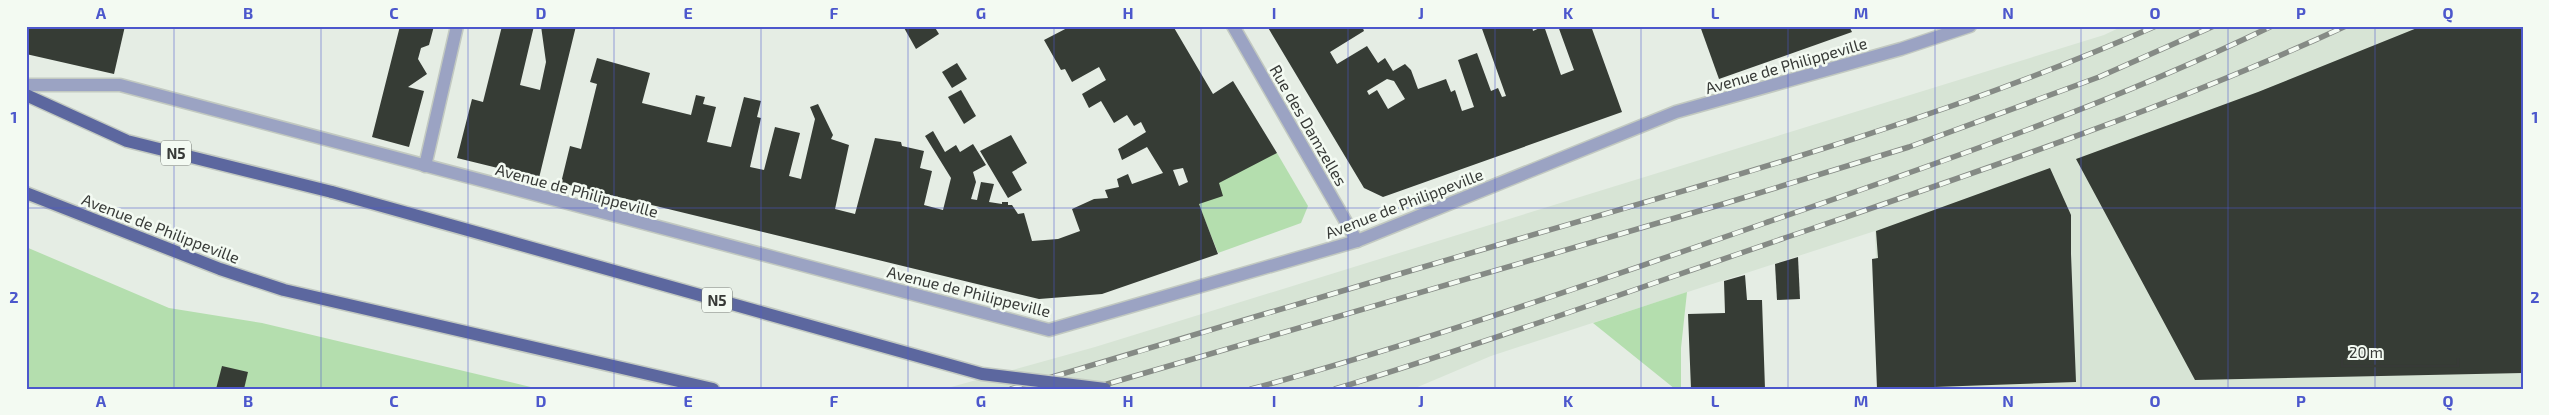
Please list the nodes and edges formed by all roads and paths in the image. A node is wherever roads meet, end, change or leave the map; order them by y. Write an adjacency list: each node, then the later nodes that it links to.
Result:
1 (457, 26): 6 (street)
2 (1233, 26): 8 (street, Rue des Damzelles)
3 (1970, 26): 8 (street, Avenue de Philippeville)
4 (26, 84): 6 (street, Avenue de Philippeville)
5 (26, 94): 10 (main road, N5, bridge)
6 (425, 166): 8 (street, Avenue de Philippeville)
7 (26, 193): 9 (main road, Avenue de Philippeville)
8 (1357, 241)
9 (713, 389)
10 (1105, 389)

